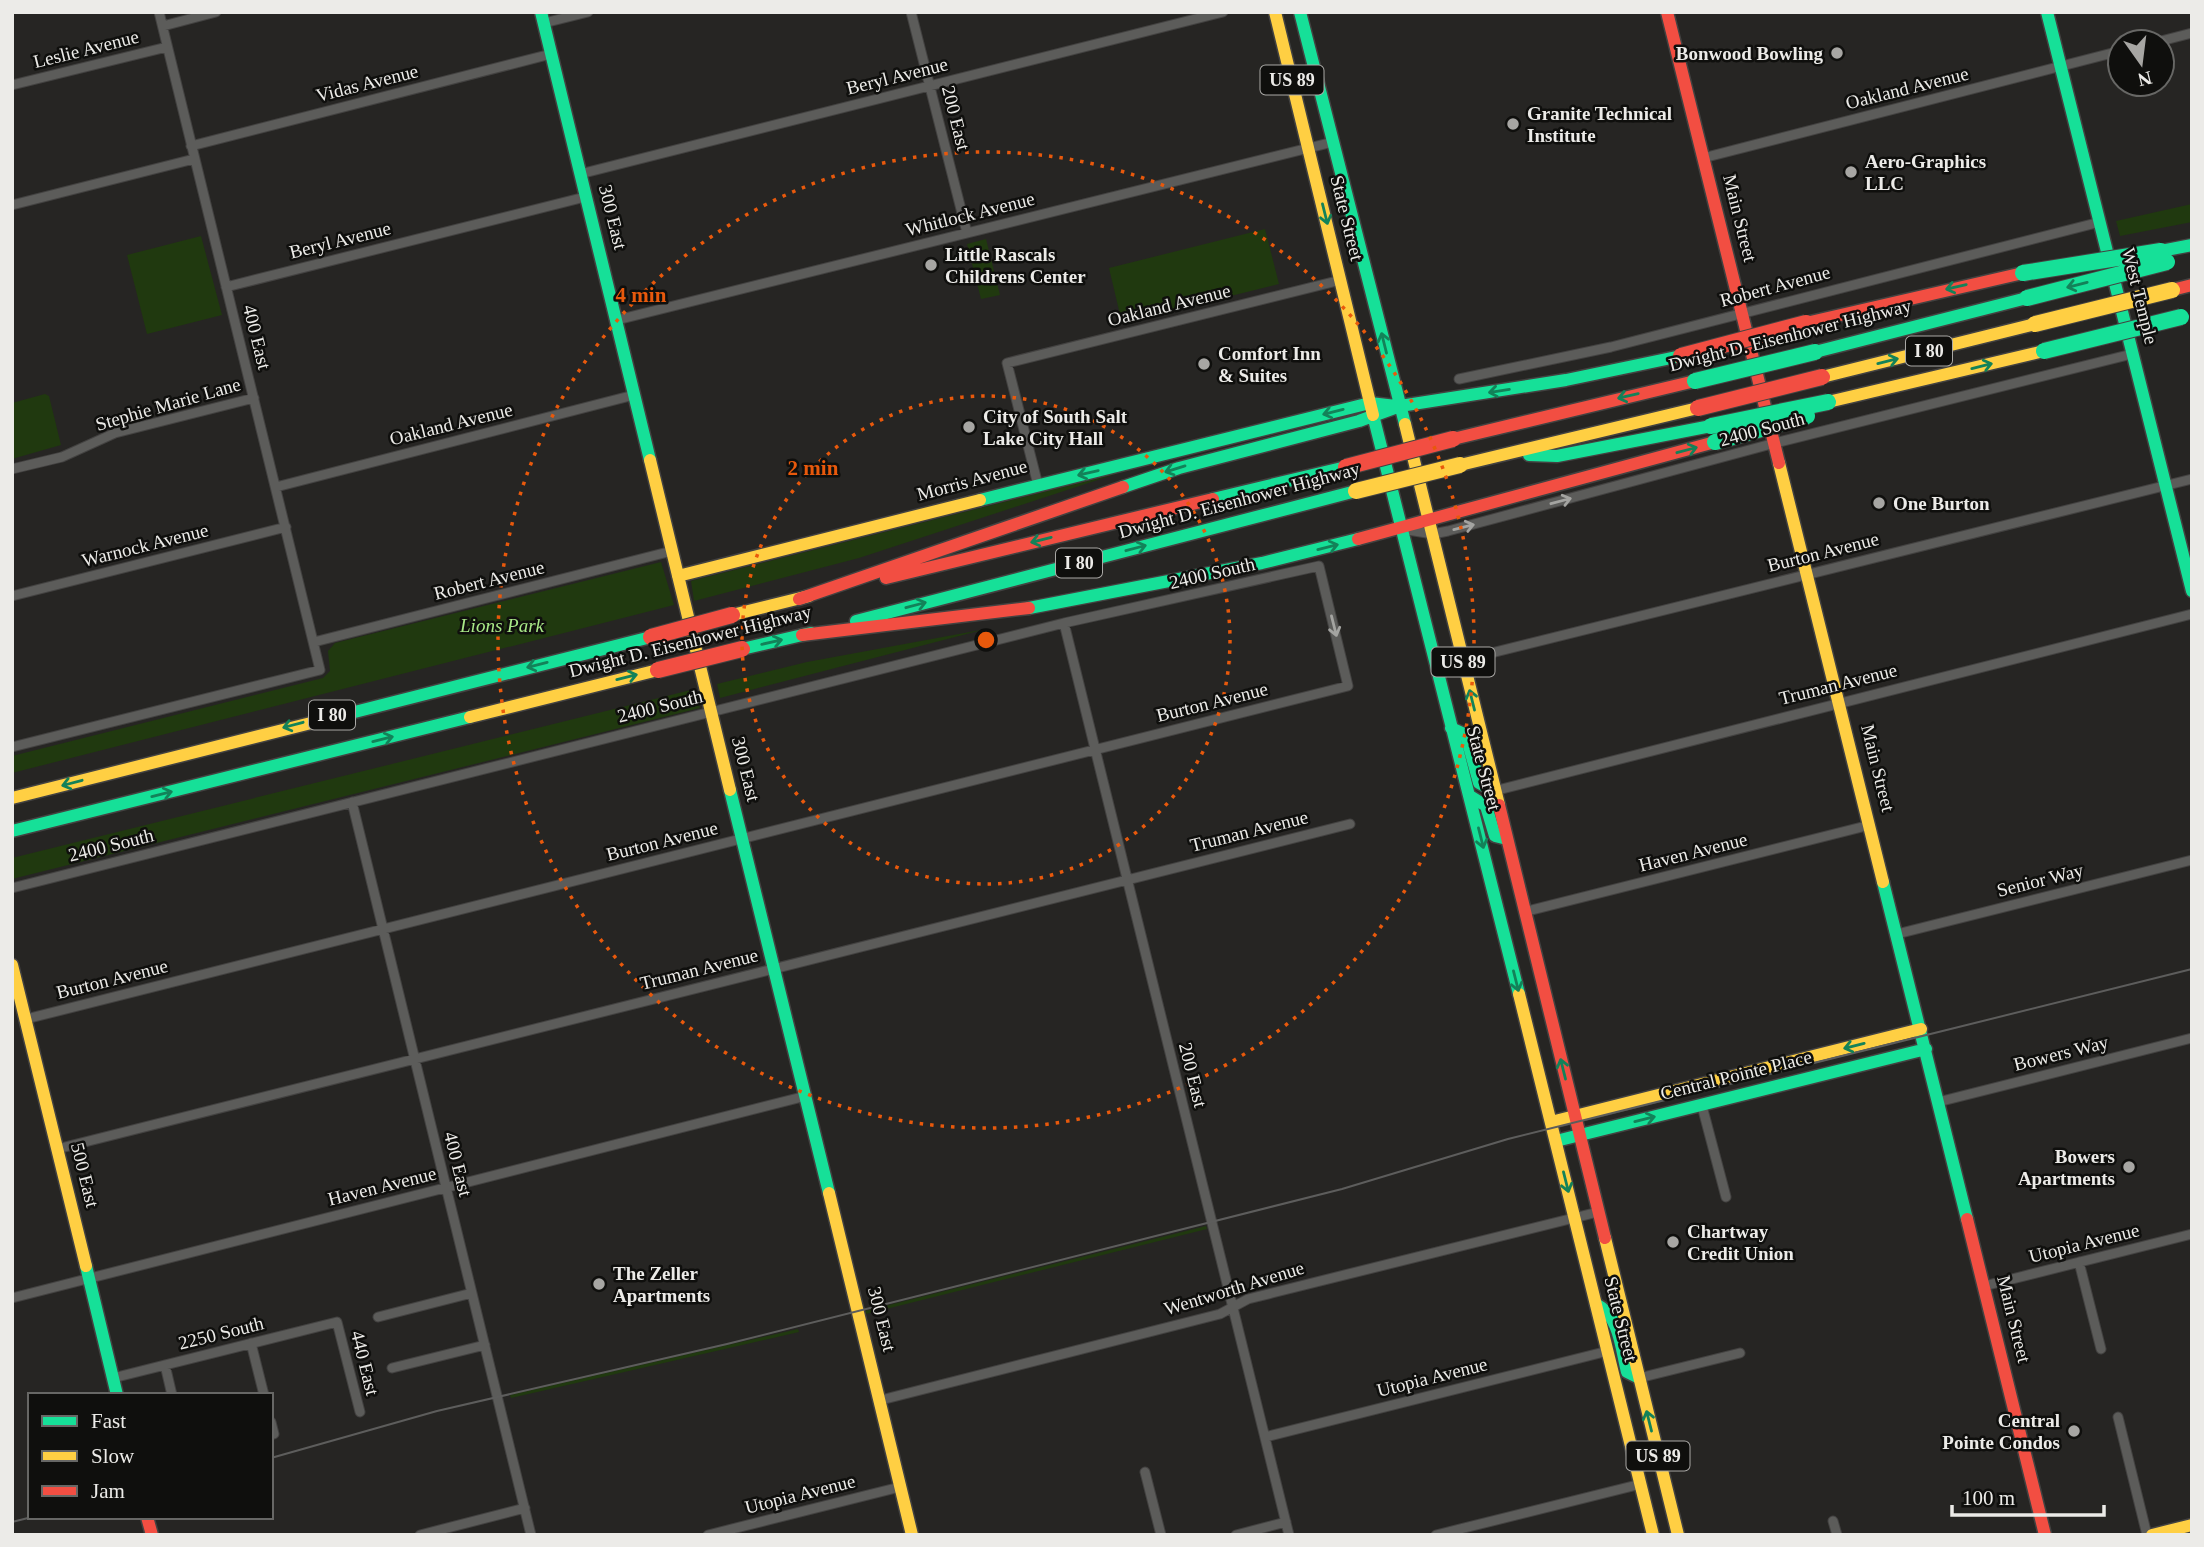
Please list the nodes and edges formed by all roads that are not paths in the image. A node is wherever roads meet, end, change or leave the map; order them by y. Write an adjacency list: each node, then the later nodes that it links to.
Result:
1 (159, 12): 11 (street, 400 East)
2 (216, 12): 11 (street, Leslie Avenue)
3 (588, 12): 10 (street)
4 (911, 12): 17 (street, 200 East)
5 (1223, 12): 17 (street, Beryl Avenue)
6 (1275, 12): 20 (main road, State Street / US 89)
7 (1300, 12): 18 (main road, State Street / US 89)
8 (1667, 12): 21 (main road, Main Street)
9 (2046, 12): 15 (main road, West Temple)
10 (542, 18): 13 (main road, 300 East)
11 (163, 26): 12 (street, 400 East)
12 (167, 47): 16 (street, Leslie Avenue); 19 (street, 400 East)
13 (551, 54): 19 (street, Vidas Avenue); 23 (main road, 300 East)
14 (2106, 55): 15 (street, Oakland Avenue)
15 (2060, 67): 21 (street, Oakland Avenue); 26 (main road, West Temple)
16 (12, 85)
17 (930, 86): 23 (street, Beryl Avenue); 27 (street, 200 East)
18 (1333, 142): 20 (street, Whitlock Avenue); 41 (main road, State Street / US 89, one-way to 18)
19 (191, 146): 22 (street, 400 East)
20 (1308, 148): 27 (street, Whitlock Avenue); 31 (main road, State Street / US 89, one-way to 31)
21 (1703, 158): 34 (main road, Main Street)
22 (194, 159): 25 (street); 33 (street, 400 East)
23 (580, 174): 24 (main road, 300 East)
24 (585, 197): 33 (street, Beryl Avenue); 36 (main road, 300 East)
25 (12, 205)
26 (2099, 222): 34 (street, Robert Avenue); 37 (main road, West Temple)
27 (967, 233): 36 (street, Whitlock Avenue)
28 (2192, 245): 30 (main road)
29 (2192, 255): 30 (main road, Dwight D. Eisenhower Highway / I 80)
30 (2164, 257): 41 (main road, one-way to 41, bridge); 59 (main road, Dwight D. Eisenhower Highway / I 80, one-way to 59, bridge)
31 (1340, 280): 42 (main road, State Street / US 89); 48 (street, Oakland Avenue)
32 (2192, 285): 45 (main road, Dwight D. Eisenhower Highway / I 80, one-way to 32, bridge)
33 (226, 287): 40 (street, 400 East)
34 (1742, 313): 38 (street, Robert Avenue); 44 (main road, Main Street)
35 (2186, 315): 43 (main road, one-way to 35, bridge)
36 (617, 320): 39 (main road, 300 East)
37 (2132, 355): 44 (street, 2400 South); 49 (main road, West Temple)
38 (1459, 379)
39 (634, 395): 50 (street, Oakland Avenue); 54 (main road, 300 East)
40 (254, 398): 46 (street, Stephie Marie Lane); 50 (street, 400 East)
41 (1400, 407): 42 (main road); 52 (main road, State Street / US 89)
42 (1371, 410): 48 (main road, Morris Avenue, one-way to 48); 53 (main road, State Street / US 89); 59 (main road, one-way to 59)
43 (1713, 434): 45 (main road); 52 (main road, one-way to 43)
44 (1775, 443): 52 (street, 2400 South, one-way to 44); 55 (main road, Main Street)
45 (1509, 454): 62 (main road, Dwight D. Eisenhower Highway / I 80, one-way to 45, bridge)
46 (12, 469)
47 (2192, 479): 49 (street, Burton Avenue)
48 (1038, 485): 56 (main road, Morris Avenue)
49 (2165, 485): 55 (street, Burton Avenue); 57 (main road, West Temple)
50 (276, 486): 51 (street, 400 East)
51 (286, 527): 58 (street, Warnock Avenue); 63 (street, 400 East)
52 (1431, 527): 53 (main road); 64 (main road, State Street / US 89)
53 (1401, 529): 62 (main road, one-way to 53); 68 (main road, State Street / US 89)
54 (673, 551): 56 (main road, 300 East); 63 (street, Robert Avenue)
55 (1808, 573): 64 (street, Burton Avenue); 66 (main road, Main Street)
56 (678, 576): 67 (main road, 300 East)
57 (2192, 590)
58 (12, 596)
59 (799, 599): 73 (main road, Dwight D. Eisenhower Highway / I 80, one-way to 73, bridge)
60 (2192, 614): 66 (street, Truman Avenue)
61 (1064, 623): 65 (street, 2400 South, one-way to 65); 67 (street, 2400 South); 70 (street, 200 East)
62 (802, 635): 77 (main road, Dwight D. Eisenhower Highway / I 80, one-way to 62, bridge)
63 (314, 642): 69 (street, 400 East)
64 (1462, 660): 71 (main road, State Street / US 89, one-way to 64)
65 (1348, 686): 70 (street, Burton Avenue)
66 (1840, 702): 71 (street, Truman Avenue); 76 (main road, Main Street)
67 (710, 711): 74 (street, 2400 South); 78 (main road, 300 East)
68 (1451, 728): 71 (main road); 72 (main road, State Street / US 89)
69 (12, 747)
70 (1095, 750): 78 (street, Burton Avenue); 81 (street, 200 East)
71 (1494, 791): 79 (main road, State Street / US 89)
72 (1471, 796): 79 (main road); 97 (main road, State Street / US 89, one-way to 97)
73 (13, 798)
74 (352, 802): 82 (street, 2400 South); 84 (street, 400 East)
75 (1350, 824): 81 (street, Truman Avenue)
76 (1870, 825): 83 (street, Haven Avenue); 85 (main road, Main Street)
77 (18, 830)
78 (742, 839): 84 (street, Burton Avenue); 87 (main road, 300 East)
79 (1506, 839): 83 (main road, State Street / US 89)
80 (2192, 860): 85 (street, Senior Way)
81 (1127, 880): 87 (street, Truman Avenue); 112 (street, 200 East)
82 (12, 888)
83 (1524, 912): 96 (main road, State Street / US 89, one-way to 83)
84 (383, 929): 88 (street, Burton Avenue); 92 (street, 400 East)
85 (1897, 934): 89 (main road, Main Street)
86 (13, 968): 88 (main road, 500 East)
87 (773, 969): 92 (street, Truman Avenue); 93 (main road, 300 East)
88 (26, 1019): 100 (main road, 500 East)
89 (1921, 1030): 91 (main road, Main Street); 96 (main road, Central Pointe Place, one-way to 96)
90 (2192, 1038): 94 (street, Bowers Way)
91 (1926, 1049): 94 (main road, Main Street); 95 (main road, Central Pointe Place)
92 (415, 1059): 100 (street, Truman Avenue); 101 (street, 400 East)
93 (806, 1096): 101 (street, Haven Avenue); 127 (main road, 300 East)
94 (1938, 1102): 108 (main road, Main Street)
95 (1702, 1105): 98 (main road, Central Pointe Place, one-way to 95); 102 (street)
96 (1574, 1116): 97 (main road, Central Pointe Place); 98 (main road, State Street / US 89)
97 (1551, 1122): 99 (main road, State Street / US 89)
98 (1579, 1135): 99 (main road, Central Pointe Place); 103 (main road, State Street / US 89)
99 (1556, 1141): 104 (main road, State Street / US 89, one-way to 104)
100 (57, 1149): 107 (main road, 500 East)
101 (446, 1188): 107 (street, Haven Avenue); 109 (street, 400 East)
102 (1726, 1197)
103 (1598, 1212): 104 (street, Wentworth Avenue); 123 (main road, State Street / US 89)
104 (1575, 1217): 111 (main road, State Street / US 89); 112 (street, Wentworth Avenue)
105 (2192, 1234): 106 (street, Utopia Avenue)
106 (2078, 1262): 108 (street, Utopia Avenue); 117 (street)
107 (89, 1279): 110 (street, Haven Avenue); 122 (main road, 500 East)
108 (1984, 1286): 151 (main road, Main Street)
109 (472, 1293): 113 (street); 116 (street, 400 East)
110 (12, 1298)
111 (1596, 1304): 118 (main road, State Street / US 89); 123 (main road)
112 (1233, 1307): 127 (street, Wentworth Avenue); 132 (street, 200 East)
113 (378, 1317)
114 (337, 1322): 115 (street, 2250 South); 128 (street, 440 East)
115 (251, 1343): 120 (street, 2250 South); 126 (street)
116 (485, 1345): 121 (street); 136 (street, 400 East)
117 (2101, 1349)
118 (1608, 1351): 132 (street, Utopia Avenue); 134 (main road, State Street / US 89)
119 (1740, 1353): 123 (street)
120 (164, 1365): 122 (street, 2250 South); 125 (street)
121 (392, 1368)
122 (113, 1378): 124 (main road, 500 East)
123 (1639, 1378): 149 (main road, State Street / US 89, one-way to 123)
124 (117, 1393)
125 (171, 1393)
126 (264, 1393)
127 (881, 1399): 135 (main road, 300 East)
128 (360, 1412)
129 (2118, 1417): 152 (street)
130 (273, 1430): 131 (street)
131 (274, 1434)
132 (1265, 1437): 138 (street, 200 East)
133 (1145, 1472): 144 (street)
134 (1641, 1484): 147 (street); 148 (main road, State Street / US 89)
135 (900, 1487): 142 (street, Utopia Avenue); 143 (main road, 300 East)
136 (525, 1508): 140 (street); 141 (street, 400 East)
137 (1833, 1521): 150 (street)
138 (1286, 1522): 145 (street); 146 (street, 200 East)
139 (2192, 1525): 152 (main road)
140 (420, 1535)
141 (531, 1535)
142 (708, 1535)
143 (912, 1535)
144 (1161, 1535)
145 (1236, 1535)
146 (1289, 1535)
147 (1436, 1535)
148 (1653, 1535)
149 (1678, 1535)
150 (1837, 1535)
151 (2045, 1535)
152 (2150, 1535)

